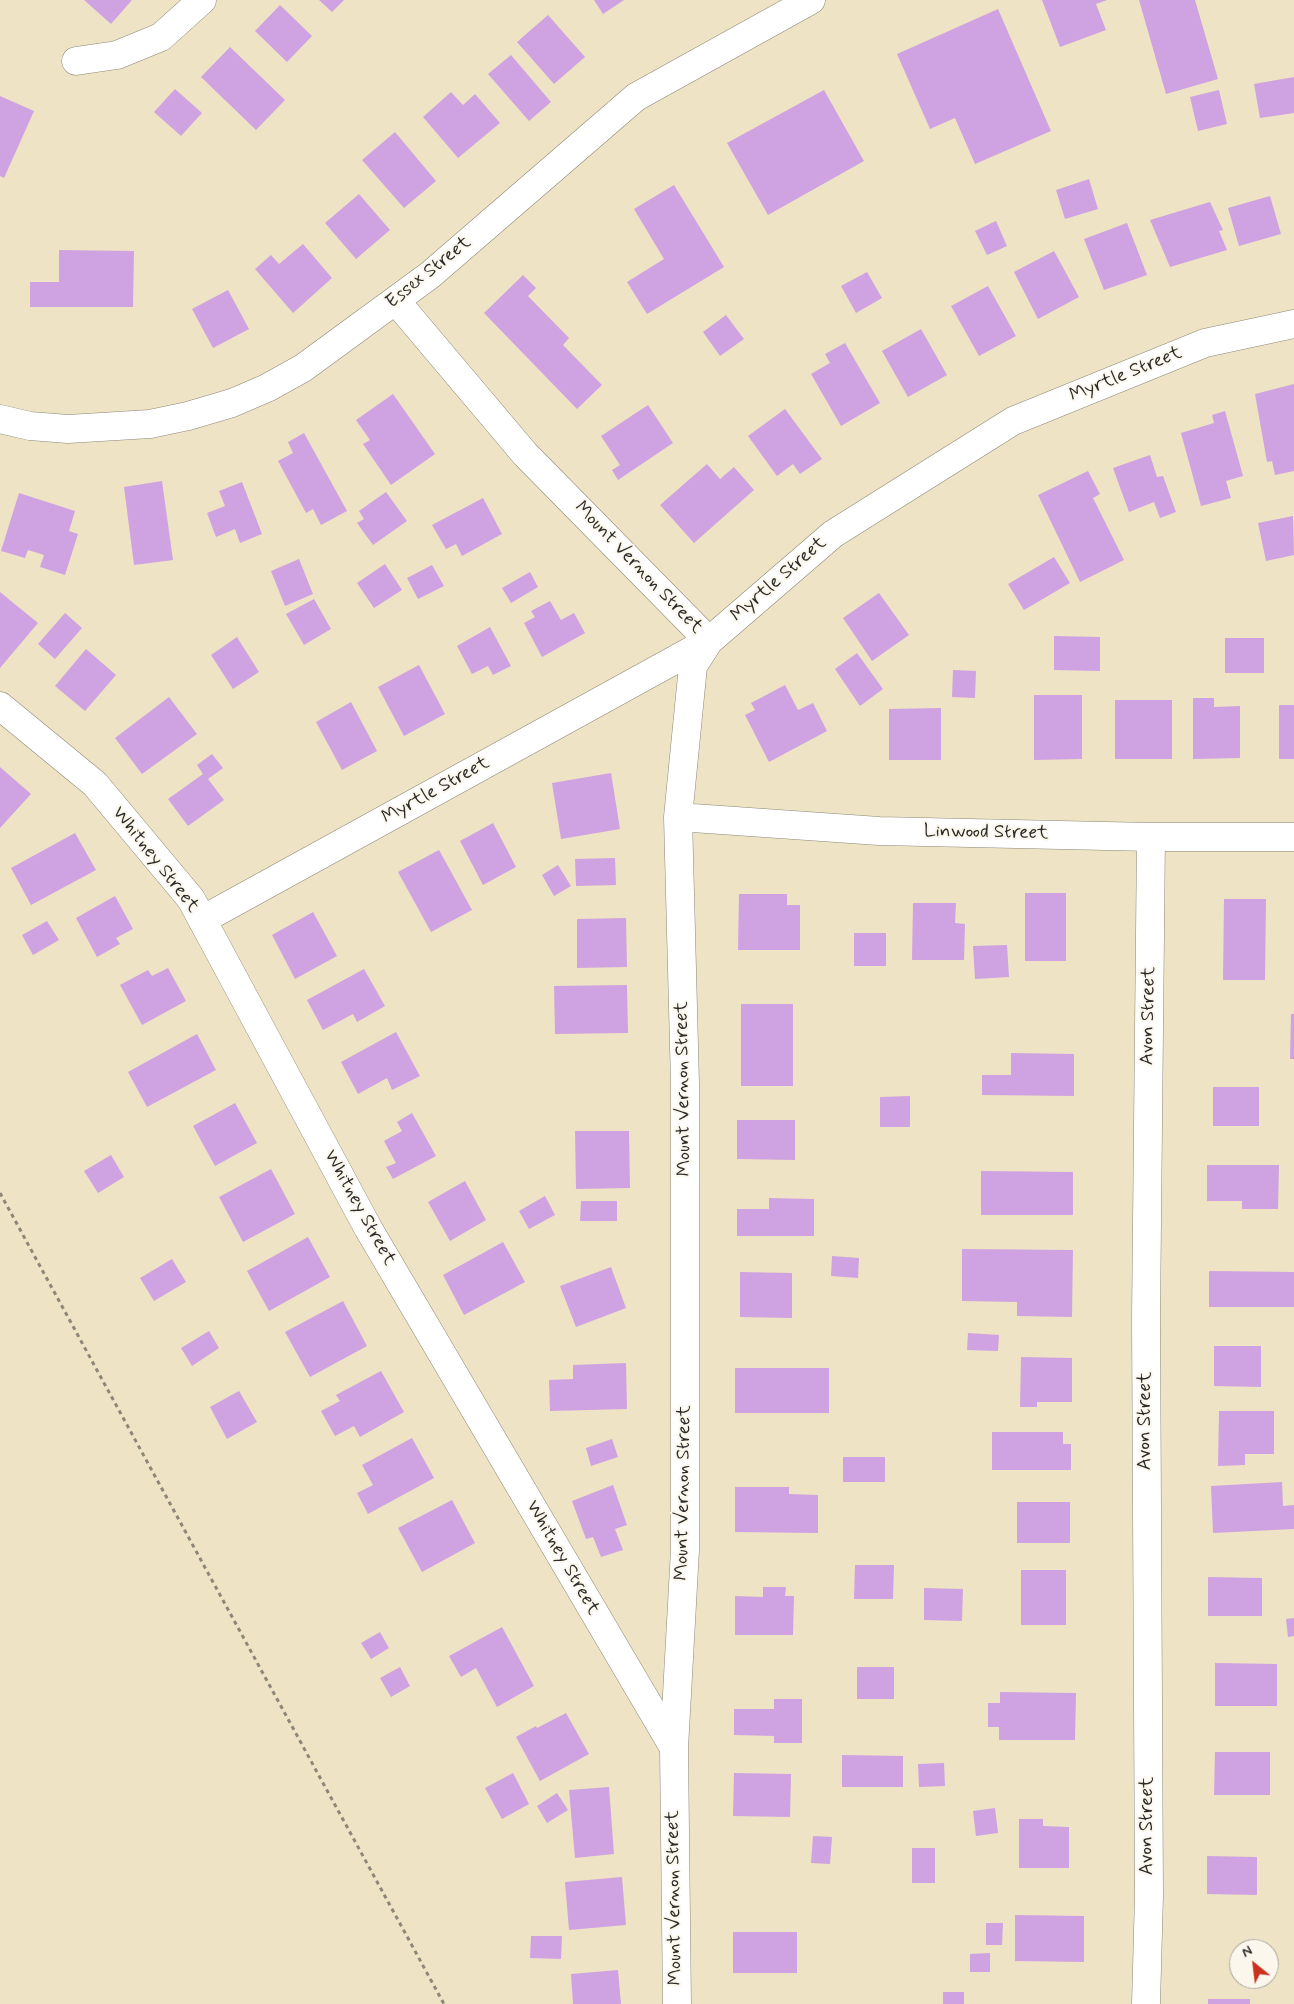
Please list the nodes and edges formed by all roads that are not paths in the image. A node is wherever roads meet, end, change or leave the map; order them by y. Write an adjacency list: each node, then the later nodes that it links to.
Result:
1 (202, 0): 3 (street)
2 (811, 0): 4 (street, Essex Street)
3 (76, 62)
4 (396, 301): 6 (street, Essex Street); 7 (street, Mount Vernon Street)
5 (1294, 324): 7 (street, Myrtle Street)
6 (0, 419)
7 (709, 641): 9 (street, Mount Vernon Street); 12 (street, Myrtle Street)
8 (0, 706): 12 (street, Whitney Street)
9 (678, 817): 10 (street, Linwood Street); 13 (street, Mount Vernon Street)
10 (1151, 837): 11 (street, Linwood Street); 15 (street, Avon Street)
11 (1294, 837)
12 (202, 920): 13 (street, Whitney Street)
13 (674, 1748): 14 (street, Mount Vernon Street)
14 (677, 2004)
15 (1146, 2004)

